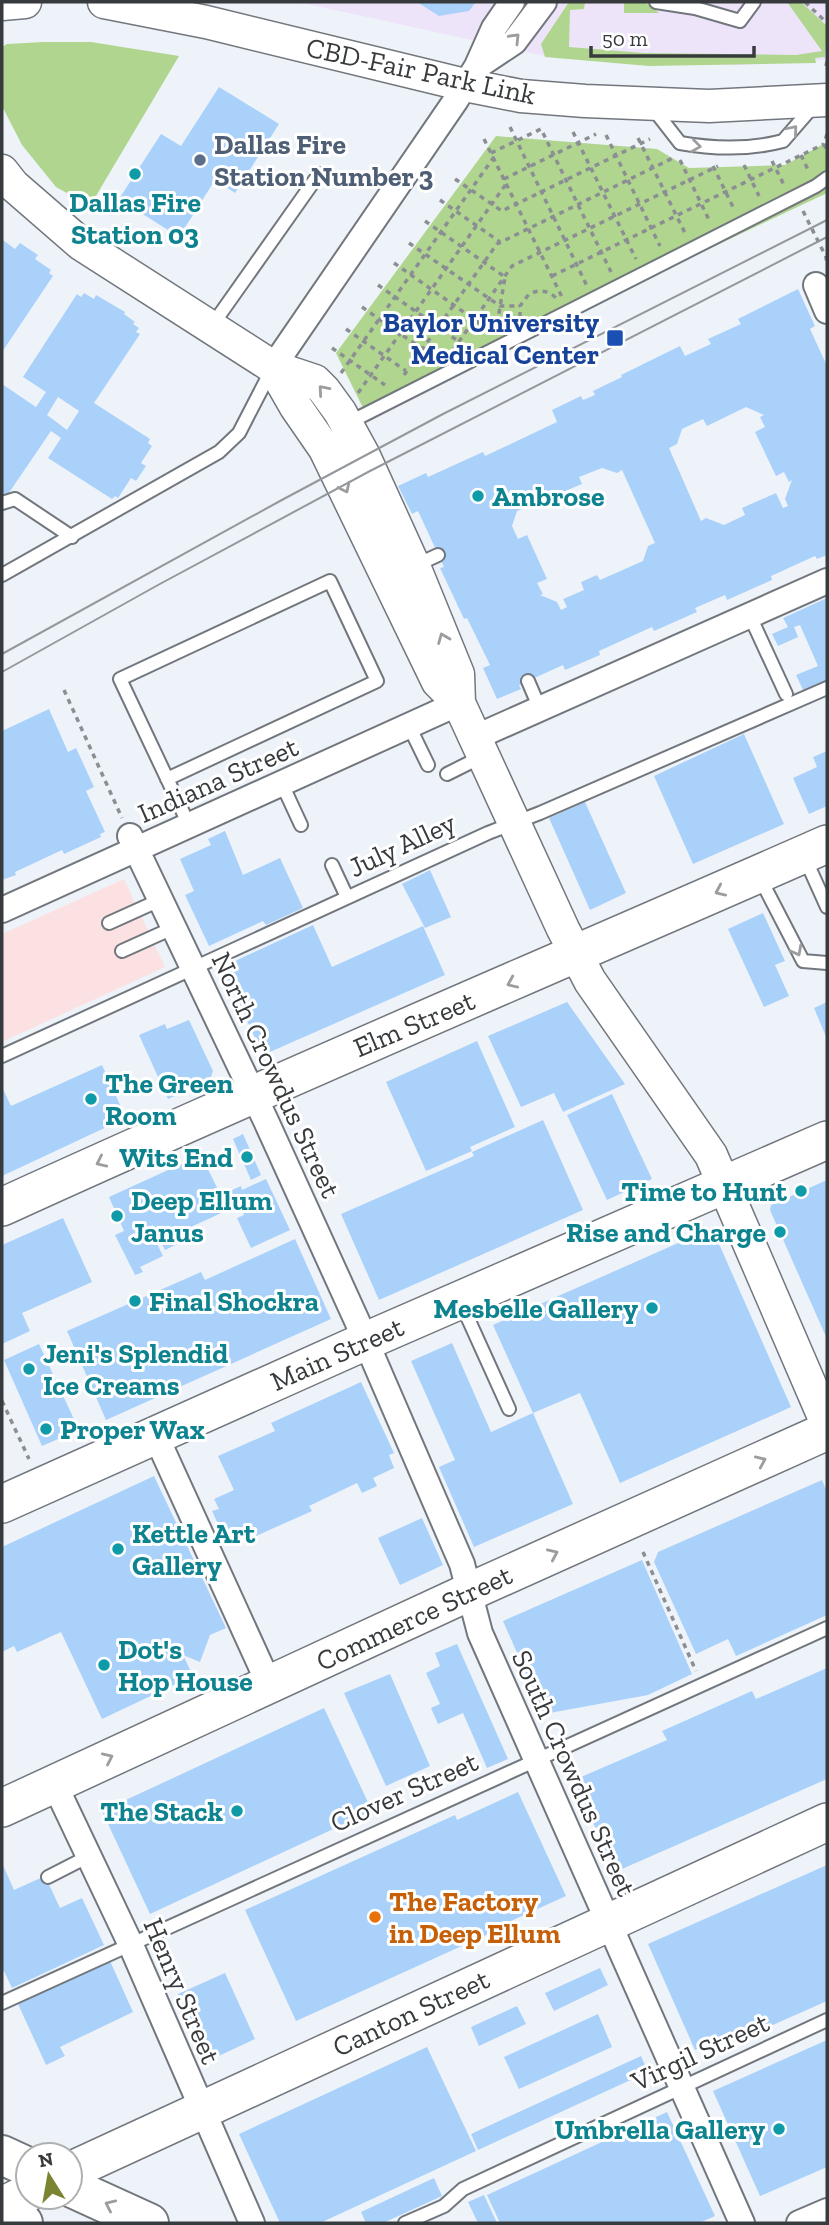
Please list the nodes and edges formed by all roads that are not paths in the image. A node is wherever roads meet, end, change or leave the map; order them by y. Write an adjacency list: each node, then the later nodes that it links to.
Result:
1 (25, 2): 7 (street)
2 (104, 2): 9 (street, CBD-Fair Park Link)
3 (512, 2): 10 (street)
4 (544, 2): 10 (street, one-way to 4)
5 (656, 2): 8 (lane)
6 (754, 2): 8 (lane)
7 (2, 4)
8 (691, 4)
9 (209, 12): 10 (street, CBD-Fair Park Link)
10 (471, 76): 12 (street, CBD-Fair Park Link); 19 (street)
11 (822, 101): 12 (street, CBD-Fair Park Link); 12 (lane, one-way to 11)
12 (650, 104)
13 (2, 171): 18 (street)
14 (318, 174): 18 (lane)
15 (822, 182): 20 (lane)
16 (823, 276): 17 (street)
17 (827, 310)
18 (211, 327): 19 (street)
19 (273, 367): 20 (street, one-way to 19); 22 (lane); 23 (street, one-way to 23)
20 (349, 413): 23 (street)
21 (2, 503): 22 (lane)
22 (72, 537): 24 (lane)
23 (413, 566): 30 (street)
24 (2, 575)
25 (827, 581): 26 (street)
26 (750, 616): 29 (lane); 31 (street)
27 (528, 681): 31 (lane)
28 (827, 688): 38 (lane, July Alley)
29 (786, 694)
30 (458, 704): 32 (street, Indiana Street); 33 (street)
31 (540, 709): 33 (street)
32 (409, 726): 34 (lane); 37 (street, Indiana Street)
33 (479, 747): 35 (lane); 38 (street)
34 (428, 765)
35 (447, 774)
36 (167, 779): 36 (lane); 39 (lane)
37 (282, 783): 39 (street, Indiana Street); 40 (lane)
38 (514, 823): 45 (lane, July Alley); 52 (street)
39 (189, 825): 41 (street, Indiana Street)
40 (302, 825)
41 (133, 842): 46 (street, North Crowdus Street); 48 (street, Indiana Street)
42 (815, 849): 44 (main road, Elm Street); 47 (lane)
43 (332, 865): 45 (lane)
44 (759, 874): 52 (main road, Elm Street, one-way to 52); 53 (lane, one-way to 53)
45 (347, 897): 54 (lane, July Alley)
46 (160, 900): 49 (lane); 50 (street, North Crowdus Street)
47 (827, 907)
48 (2, 910)
49 (109, 923)
50 (173, 928): 51 (lane); 54 (street, North Crowdus Street)
51 (122, 951)
52 (577, 955): 56 (main road, Elm Street, one-way to 56); 58 (street)
53 (827, 963)
54 (192, 969): 55 (lane, July Alley); 56 (street, North Crowdus Street)
55 (2, 1056)
56 (252, 1093): 59 (main road, Elm Street, one-way to 59); 61 (street, North Crowdus Street)
57 (827, 1140): 58 (main road, Main Street)
58 (724, 1186): 60 (main road, Main Street); 63 (street)
59 (2, 1207)
60 (460, 1300): 61 (main road, Main Street); 62 (lane)
61 (366, 1341): 65 (main road, Main Street); 67 (street, South Crowdus Street)
62 (509, 1409)
63 (827, 1424)
64 (827, 1431): 67 (main road, Commerce Street, one-way to 64)
65 (155, 1434): 66 (main road, Main Street); 69 (street)
66 (2, 1504)
67 (469, 1592): 69 (main road, Commerce Street); 70 (street, South Crowdus Street)
68 (827, 1628): 70 (lane, Clover Street)
69 (268, 1684): 71 (main road, Commerce Street, one-way to 69)
70 (536, 1760): 76 (street, South Crowdus Street); 77 (lane, Clover Street)
71 (54, 1783): 72 (main road, Commerce Street); 74 (street, Henry Street)
72 (2, 1808)
73 (827, 1822): 76 (main road, Canton Street)
74 (89, 1856): 75 (lane); 77 (street, Henry Street)
75 (48, 1877)
76 (608, 1922): 80 (street, South Crowdus Street); 81 (main road, Canton Street)
77 (130, 1944): 78 (lane, Clover Street); 81 (street, Henry Street)
78 (2, 2003)
79 (827, 2020): 80 (lane, Virgil Street)
80 (682, 2087): 89 (lane, Virgil Street); 90 (street, South Crowdus Street)
81 (201, 2110): 82 (main road, Canton Street); 88 (street, Henry Street)
82 (84, 2168)
83 (84, 2184): 87 (highway, one-way to 83)
84 (827, 2211): 91 (street)
85 (2, 2214): 86 (highway)
86 (23, 2223)
87 (149, 2223)
88 (252, 2223)
89 (405, 2223)
90 (743, 2223)
91 (799, 2223)

